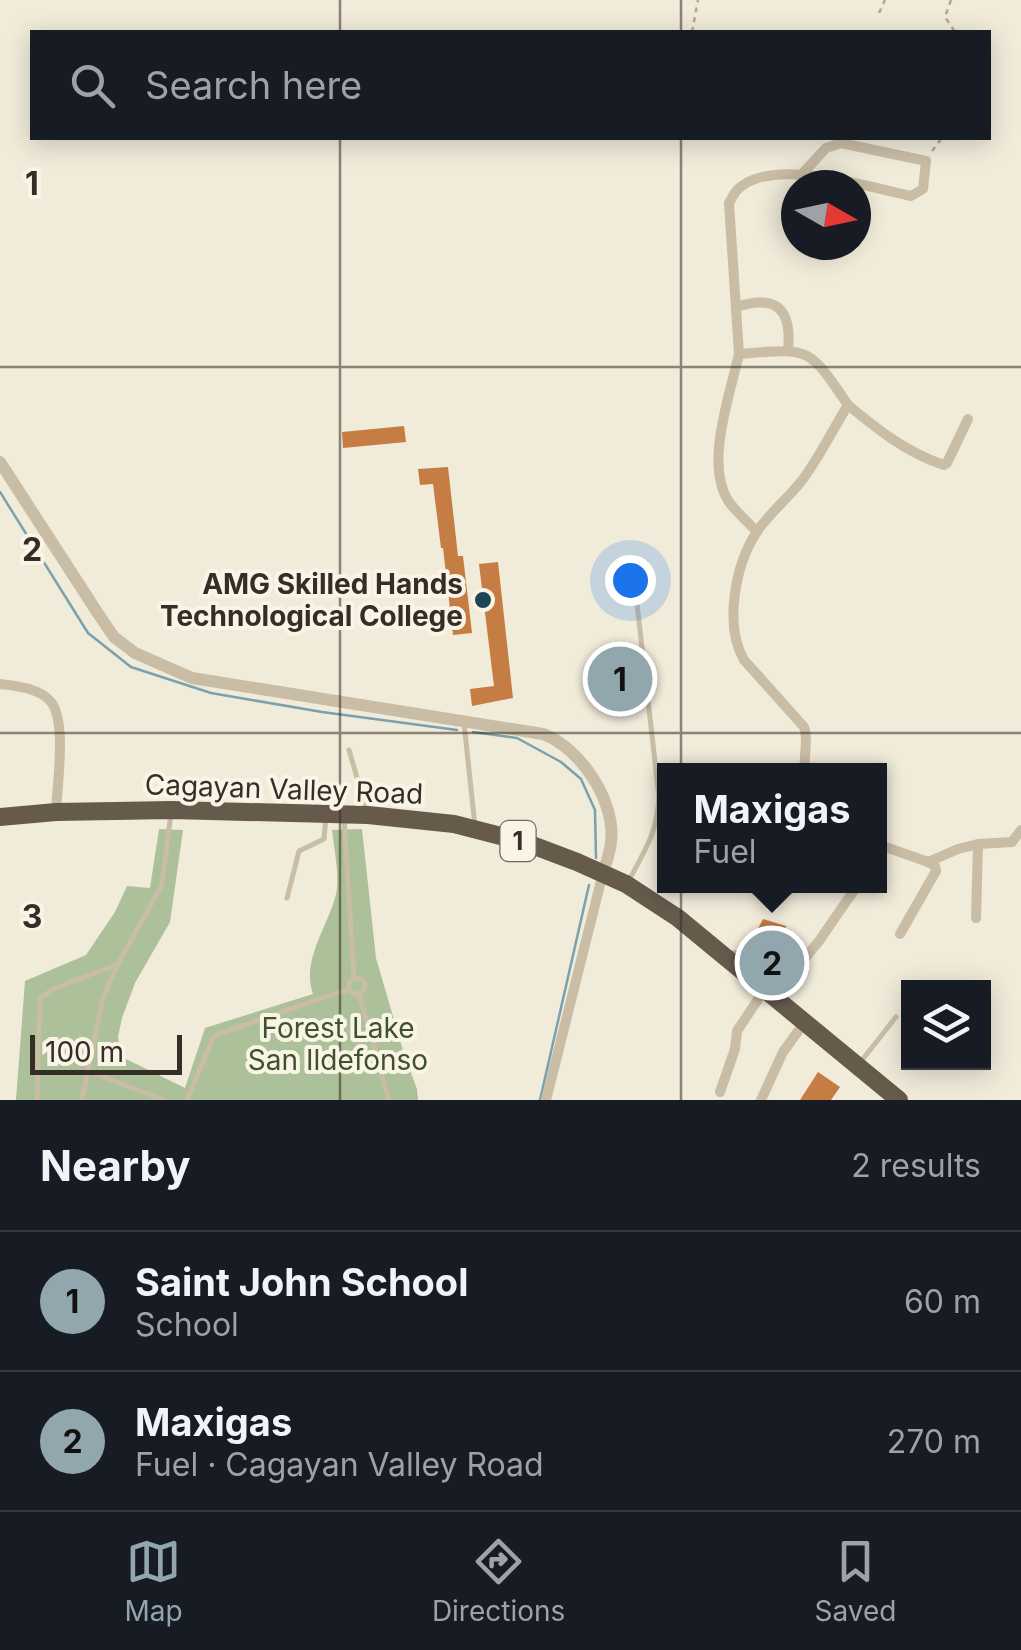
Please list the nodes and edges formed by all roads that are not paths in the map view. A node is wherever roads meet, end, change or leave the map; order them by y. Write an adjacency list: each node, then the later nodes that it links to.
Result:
1 (803, 173): 1 (street)
2 (781, 175): 3 (street)
3 (736, 307): 4 (street); 5 (street)
4 (788, 351): 5 (street); 6 (street)
5 (739, 354): 9 (street)
6 (848, 405): 7 (street); 9 (street)
7 (968, 419)
8 (0, 462): 12 (street)
9 (757, 532): 14 (street)
10 (636, 586): 15 (lane)
11 (0, 684): 17 (street)
12 (464, 721): 22 (lane); 27 (street)
13 (349, 750): 19 (lane)
14 (804, 763)
15 (657, 779)
16 (172, 810): 17 (highway, Cagayan Valley Road / 1); 18 (highway, Cagayan Valley Road / 1); 35 (lane)
17 (56, 812): 20 (highway, Cagayan Valley Road / 1)
18 (335, 813): 19 (highway, Cagayan Valley Road / 1); 30 (lane); 37 (lane)
19 (368, 814): 22 (highway, Cagayan Valley Road / 1)
20 (0, 816)
21 (657, 822): 28 (lane)
22 (476, 829): 27 (highway, Cagayan Valley Road / 1)
23 (1021, 830): 24 (street)
24 (978, 844): 26 (street); 31 (street)
25 (887, 847): 26 (street)
26 (928, 862): 32 (street)
27 (603, 874): 28 (highway, Cagayan Valley Road / 1); 51 (street)
28 (626, 884): 33 (highway, Cagayan Valley Road / 1)
29 (852, 893): 39 (street)
30 (287, 898)
31 (976, 918)
32 (900, 934)
33 (724, 955): 34 (lane); 39 (highway, Cagayan Valley Road / 1)
34 (763, 956)
35 (118, 964): 44 (lane); 46 (lane)
36 (780, 971): 39 (lane)
37 (354, 978): 38 (lane); 40 (lane)
38 (349, 990): 40 (lane); 49 (lane)
39 (770, 993): 42 (highway, Cagayan Valley Road / 1); 45 (street)
40 (358, 994): 50 (lane)
41 (896, 1017): 43 (lane)
42 (804, 1023): 43 (highway, Cagayan Valley Road / 1); 52 (street)
43 (858, 1066): 53 (highway, Cagayan Valley Road / 1)
44 (88, 1071): 47 (lane); 48 (lane)
45 (720, 1092)
46 (37, 1100)
47 (82, 1100)
48 (164, 1100)
49 (187, 1100)
50 (388, 1100)
51 (546, 1100)
52 (761, 1100)
53 (900, 1100)

